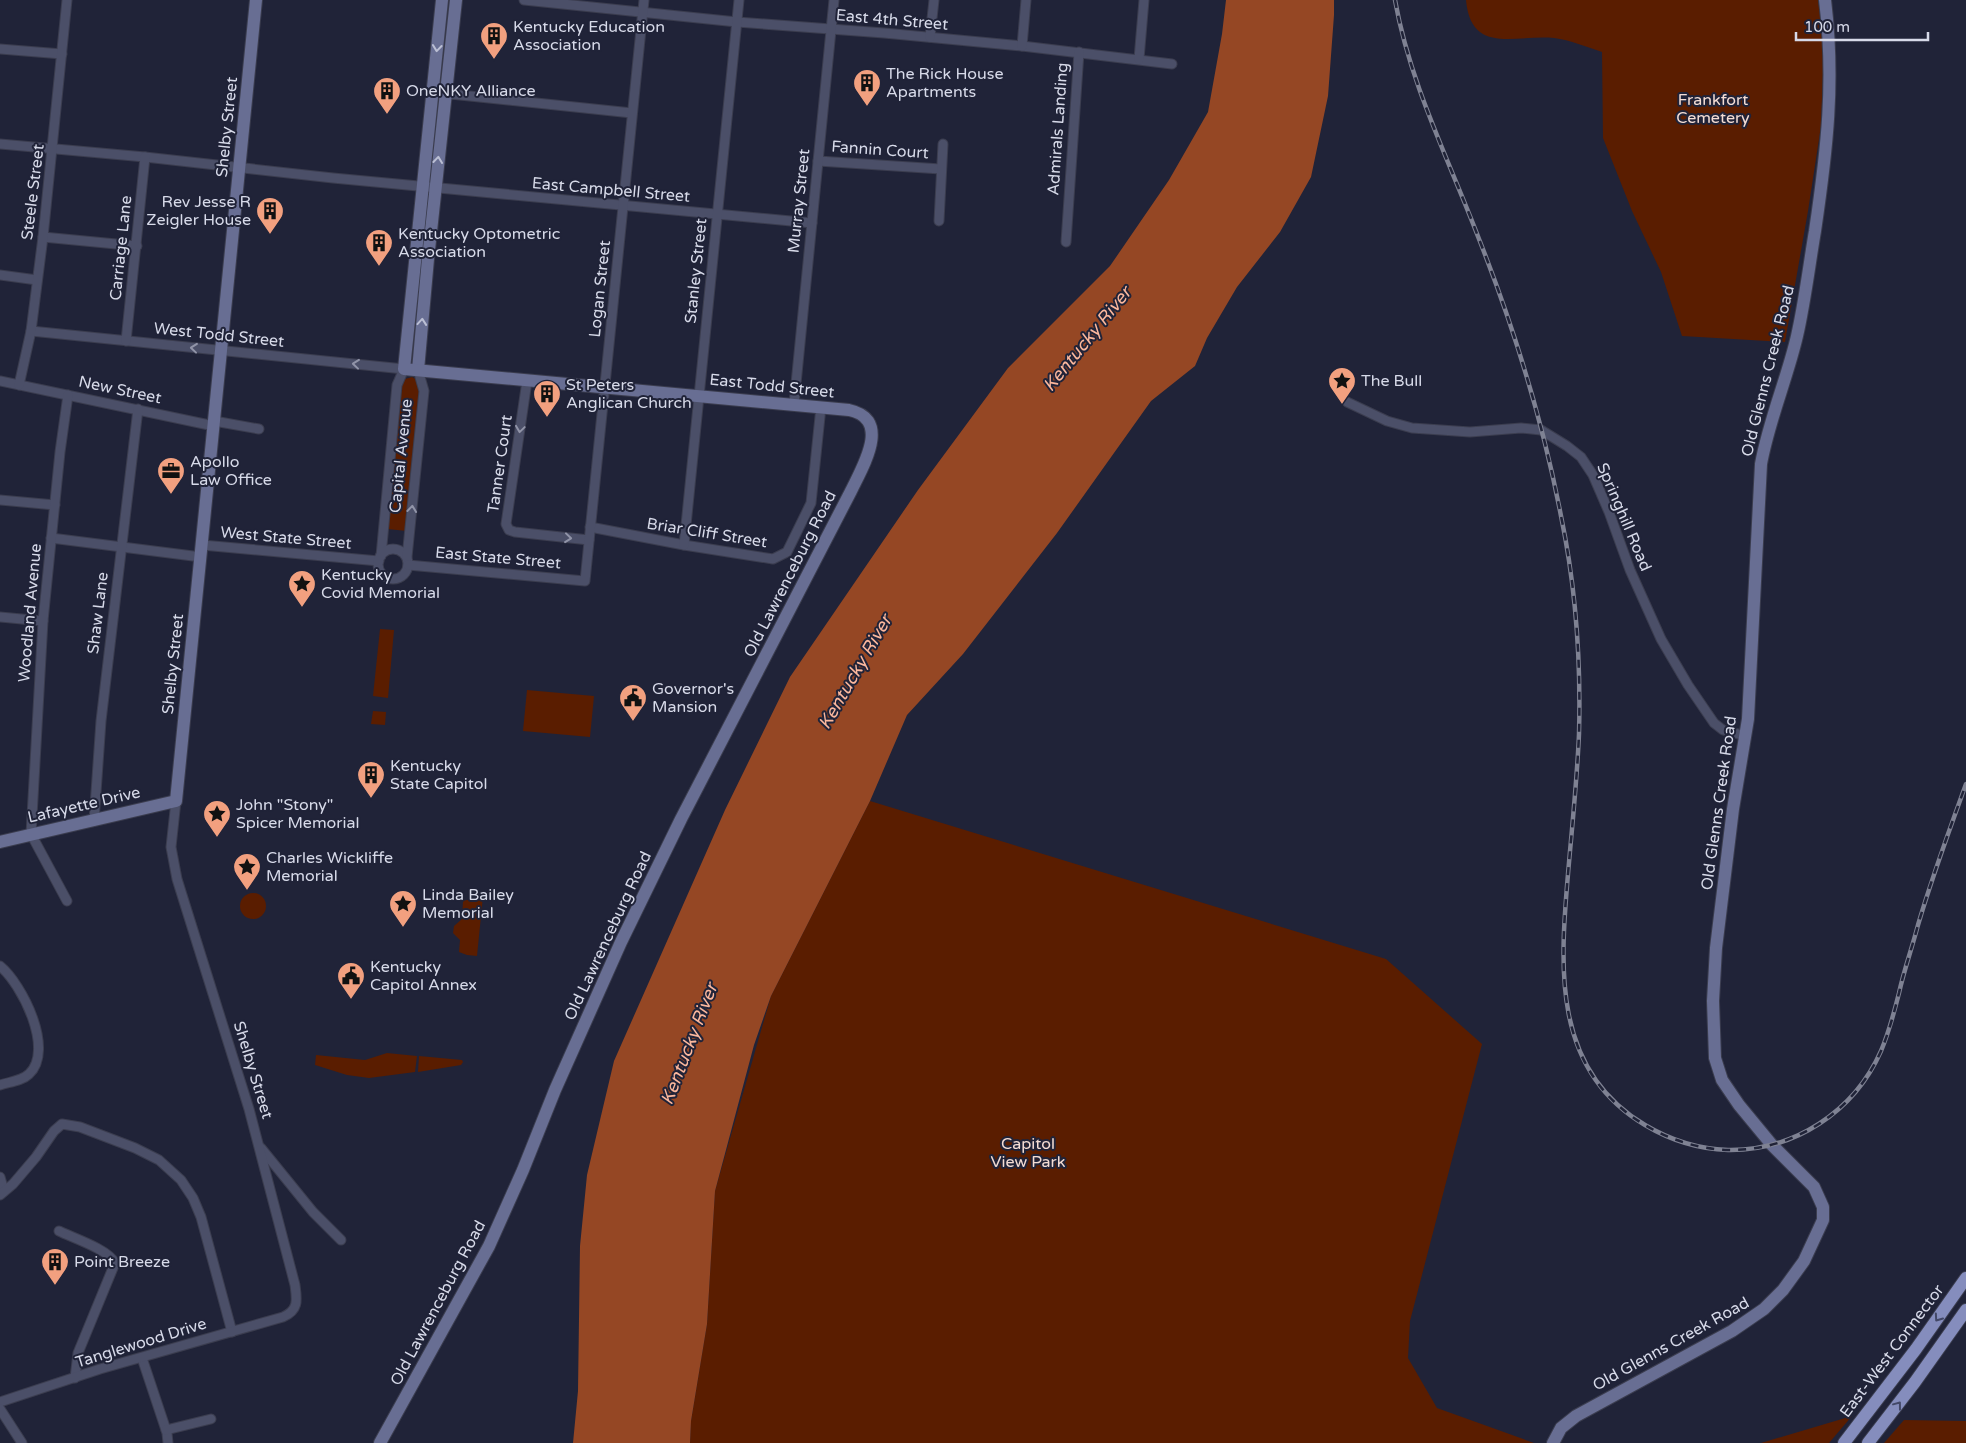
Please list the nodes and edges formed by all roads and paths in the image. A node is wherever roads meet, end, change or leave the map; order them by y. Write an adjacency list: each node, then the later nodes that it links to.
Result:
1 (67, 0): 20 (street, Steele Street)
2 (256, 0): 30 (street, Shelby Street)
3 (442, 0): 23 (street, Capital Avenue, one-way to 23)
4 (456, 0): 23 (street, Capital Avenue)
5 (524, 0): 13 (street, East 4th Street)
6 (644, 0): 13 (street, Logan Street)
7 (739, 0): 14 (street, Stanley Street)
8 (834, 0): 15 (street, Murray Street)
9 (934, 0): 16 (street)
10 (1026, 0): 17 (street)
11 (1144, 0): 21 (street)
12 (1825, 0): 73 (street, Old Glenns Creek Road)
13 (642, 12): 14 (street, East 4th Street); 24 (street, Logan Street)
14 (737, 22): 15 (street, East 4th Street); 34 (street, Stanley Street)
15 (831, 30): 16 (street, East 4th Street); 29 (street, Murray Street)
16 (930, 37): 17 (street, East 4th Street)
17 (1022, 46): 19 (street, East 4th Street)
18 (0, 49): 20 (street)
19 (1079, 52): 21 (street, Admirals Landing); 38 (street, Admirals Landing)
20 (62, 54): 27 (street, Steele Street)
21 (1139, 60): 22 (street, Admirals Landing)
22 (1172, 64)
23 (439, 92): 24 (street); 32 (street, Capital Avenue)
24 (632, 113): 33 (street, Logan Street)
25 (0, 144): 27 (street, East Campbell Street)
26 (943, 144): 31 (street, Fannin Court)
27 (53, 148): 28 (street, East Campbell Street); 37 (street, Steele Street)
28 (145, 157): 30 (street, East Campbell Street); 39 (street, Carriage Lane)
29 (818, 161): 31 (street, Fannin Court); 36 (street, Murray Street)
30 (239, 168): 32 (street, East Campbell Street); 44 (street, Shelby Street)
31 (941, 170): 35 (street, Fannin Court)
32 (430, 188): 33 (street, East Campbell Street); 45 (street, Capital Avenue); 46 (street, Capital Avenue, one-way to 32)
33 (623, 206): 34 (street, East Campbell Street); 50 (street, Logan Street)
34 (717, 215): 36 (street, East Campbell Street); 52 (street, Stanley Street)
35 (938, 220)
36 (812, 224): 54 (street, Murray Street)
37 (43, 237): 39 (street); 41 (street, Steele Street)
38 (1066, 242)
39 (137, 246): 43 (street, Carriage Lane)
40 (0, 276): 41 (street)
41 (37, 280): 42 (street, Steele Street)
42 (31, 331): 43 (street, West Todd Street); 49 (street, Steele Street)
43 (126, 341): 44 (street, West Todd Street, one-way to 43)
44 (221, 350): 45 (street, West Todd Street, one-way to 44); 57 (street, Shelby Street)
45 (404, 370): 46 (street, East Todd Street); 68 (street, Capital Avenue)
46 (418, 370): 48 (street, East Todd Street); 69 (street, Capital Avenue, one-way to 46)
47 (0, 381): 49 (street, New Street)
48 (527, 381): 50 (street, East Todd Street); 64 (street, Tanner Court, one-way to 64)
49 (19, 385): 51 (street, New Street)
50 (605, 387): 52 (street, East Todd Street); 62 (street, Logan Street)
51 (68, 394): 56 (street, New Street); 61 (street, Woodland Avenue)
52 (699, 395): 54 (street, East Todd Street); 65 (street, Stanley Street)
53 (1347, 402): 73 (street, Springhill Road)
54 (794, 404): 55 (street, East Todd Street)
55 (821, 407): 59 (street, East Todd Street); 65 (street, Briar Cliff Street)
56 (138, 409): 57 (street, New Street); 66 (street, Shaw Lane)
57 (214, 424): 58 (street, New Street); 67 (street, Shelby Street)
58 (259, 429)
59 (870, 445): 98 (street, Old Lawrenceburg Road)
60 (0, 500): 61 (street)
61 (55, 505): 63 (street, Woodland Avenue)
62 (590, 527): 64 (street, Logan Street); 65 (street, Briar Cliff Street)
63 (52, 538): 66 (street, West State Street); 72 (street, Woodland Avenue)
64 (589, 540): 70 (street, Logan Street)
65 (684, 545)
66 (121, 546): 67 (street, West State Street); 75 (street, Shaw Lane)
67 (201, 551): 68 (street, West State Street); 74 (street, Shelby Street)
68 (380, 559): 69 (street); 69 (street)
69 (408, 561): 70 (street, East State Street)
70 (585, 581)
71 (0, 616): 72 (street)
72 (43, 621): 76 (street, Woodland Avenue)
73 (1746, 736): 99 (street, Old Glenns Creek Road)
74 (176, 801): 75 (street, Lafayette Drive); 81 (street, Shelby Street)
75 (94, 820): 76 (street, Lafayette Drive)
76 (31, 834): 77 (street, Lafayette Drive); 78 (street)
77 (0, 842)
78 (67, 901)
79 (0, 966): 80 (street)
80 (0, 1085)
81 (259, 1146): 85 (street); 88 (street, Shelby Street)
82 (0, 1176): 83 (street)
83 (2, 1193): 89 (street)
84 (59, 1231): 91 (street)
85 (341, 1240)
86 (1966, 1278): 100 (main road, East-West Connector, one-way to 100)
87 (1966, 1310): 101 (main road, one-way to 87)
88 (290, 1314): 89 (street, Tanglewood Drive)
89 (232, 1332): 90 (street, Tanglewood Drive)
90 (142, 1358): 91 (street, Tanglewood Drive); 95 (street)
91 (75, 1378): 92 (street, Tanglewood Drive)
92 (0, 1402)
93 (0, 1409): 96 (street)
94 (211, 1419): 95 (street)
95 (166, 1430): 97 (street)
96 (22, 1443)
97 (168, 1443)
98 (380, 1443)
99 (1553, 1443)
100 (1844, 1443)
101 (1868, 1443)

